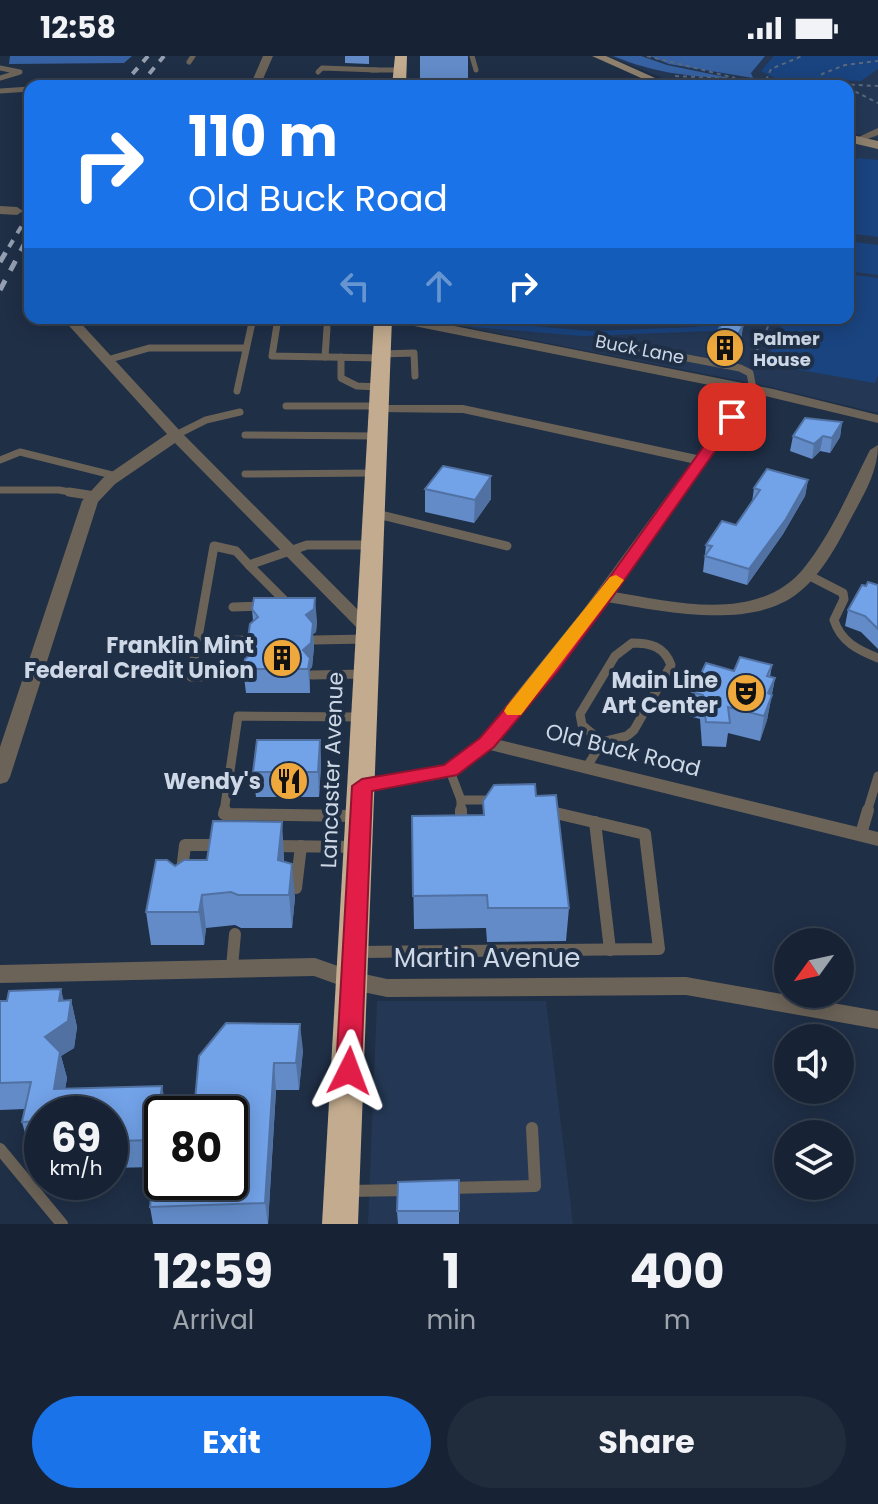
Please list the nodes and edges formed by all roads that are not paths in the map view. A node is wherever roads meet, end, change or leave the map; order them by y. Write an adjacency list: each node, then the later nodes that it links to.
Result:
1 (193, 56): 5 (lane)
2 (268, 56): 13 (street)
3 (472, 56): 10 (lane)
4 (597, 56): 14 (street)
5 (189, 62)
6 (400, 63): 9 (lane)
7 (0, 68): 12 (lane)
8 (367, 70): 9 (lane)
9 (377, 70): 11 (lane)
10 (476, 70)
11 (318, 72)
12 (0, 78)
13 (258, 80)
14 (668, 80)
15 (24, 89): 16 (lane)
16 (0, 91)
17 (878, 131): 18 (street)
18 (854, 138)
19 (854, 139): 20 (street)
20 (878, 145)
21 (0, 210): 22 (street)
22 (17, 211)
23 (74, 324): 36 (street)
24 (252, 324): 31 (lane)
25 (277, 324): 34 (lane)
26 (383, 324): 33 (highway, Lancaster Avenue)
27 (424, 324): 39 (street, Buck Lane)
28 (327, 328): 34 (lane)
29 (421, 347): 32 (lane)
30 (629, 347): 39 (lane)
31 (246, 348): 36 (lane); 40 (lane)
32 (414, 353): 33 (lane); 37 (lane)
33 (382, 356): 35 (lane); 41 (highway, Lancaster Avenue)
34 (325, 357): 35 (lane)
35 (341, 357): 38 (lane)
36 (107, 360): 46 (street)
37 (415, 376)
38 (357, 386): 41 (lane); 43 (lane)
39 (753, 389): 45 (street, Buck Lane); 51 (street)
40 (237, 391)
41 (379, 400): 43 (lane); 48 (highway, Lancaster Avenue); 51 (street)
42 (286, 406): 43 (lane)
43 (352, 406)
44 (240, 412): 46 (lane)
45 (878, 419)
46 (176, 435): 54 (street); 60 (street)
47 (245, 435): 48 (lane)
48 (377, 436): 52 (highway, Lancaster Avenue)
49 (878, 450): 62 (street)
50 (0, 460): 54 (lane)
51 (699, 460): 63 (street)
52 (375, 473): 53 (lane); 57 (highway, Lancaster Avenue)
53 (245, 474)
54 (116, 476): 56 (street)
55 (0, 490): 56 (lane)
56 (95, 496): 78 (street)
57 (373, 513): 58 (highway, Lancaster Avenue); 59 (lane)
58 (371, 545): 60 (lane); 65 (highway, Lancaster Avenue)
59 (507, 546)
60 (290, 551): 61 (lane); 65 (street)
61 (249, 565): 64 (lane); 68 (lane)
62 (808, 575): 63 (street); 69 (lane)
63 (605, 596): 75 (street)
64 (233, 607)
65 (367, 634): 67 (lane); 70 (highway, Lancaster Avenue)
66 (253, 640): 68 (lane)
67 (315, 640)
68 (198, 641): 72 (lane)
69 (878, 658)
70 (365, 674): 71 (lane); 73 (highway, Lancaster Avenue)
71 (312, 675)
72 (248, 676)
73 (364, 717): 80 (highway, Lancaster Avenue); 85 (lane)
74 (602, 742): 74 (lane); 76 (lane)
75 (487, 743): 76 (street, Old Buck Road); 77 (street)
76 (588, 765): 86 (street, Old Buck Road)
77 (450, 771): 80 (street); 81 (lane)
78 (0, 777)
79 (878, 780): 86 (lane)
80 (362, 786): 85 (highway, Lancaster Avenue)
81 (461, 800): 82 (lane); 87 (lane)
82 (503, 800)
83 (534, 807): 84 (lane)
84 (595, 822): 94 (lane); 94 (lane)
85 (360, 831): 90 (lane); 96 (highway, Lancaster Avenue)
86 (869, 836)
87 (461, 838)
88 (229, 845): 92 (lane)
89 (258, 846): 90 (lane)
90 (301, 846): 91 (lane)
91 (296, 888)
92 (180, 890)
93 (235, 934): 95 (lane)
94 (610, 950): 96 (lane)
95 (232, 967): 96 (street, Martin Avenue); 97 (street, Martin Avenue)
96 (354, 967): 98 (street, Martin Avenue); 103 (highway, Lancaster Avenue)
97 (0, 974)
98 (878, 1020)
99 (532, 1128): 102 (lane)
100 (0, 1149): 104 (lane)
101 (416, 1189): 103 (lane)
102 (431, 1189)
103 (342, 1192): 105 (highway, Lancaster Avenue)
104 (62, 1224)
105 (340, 1224)

